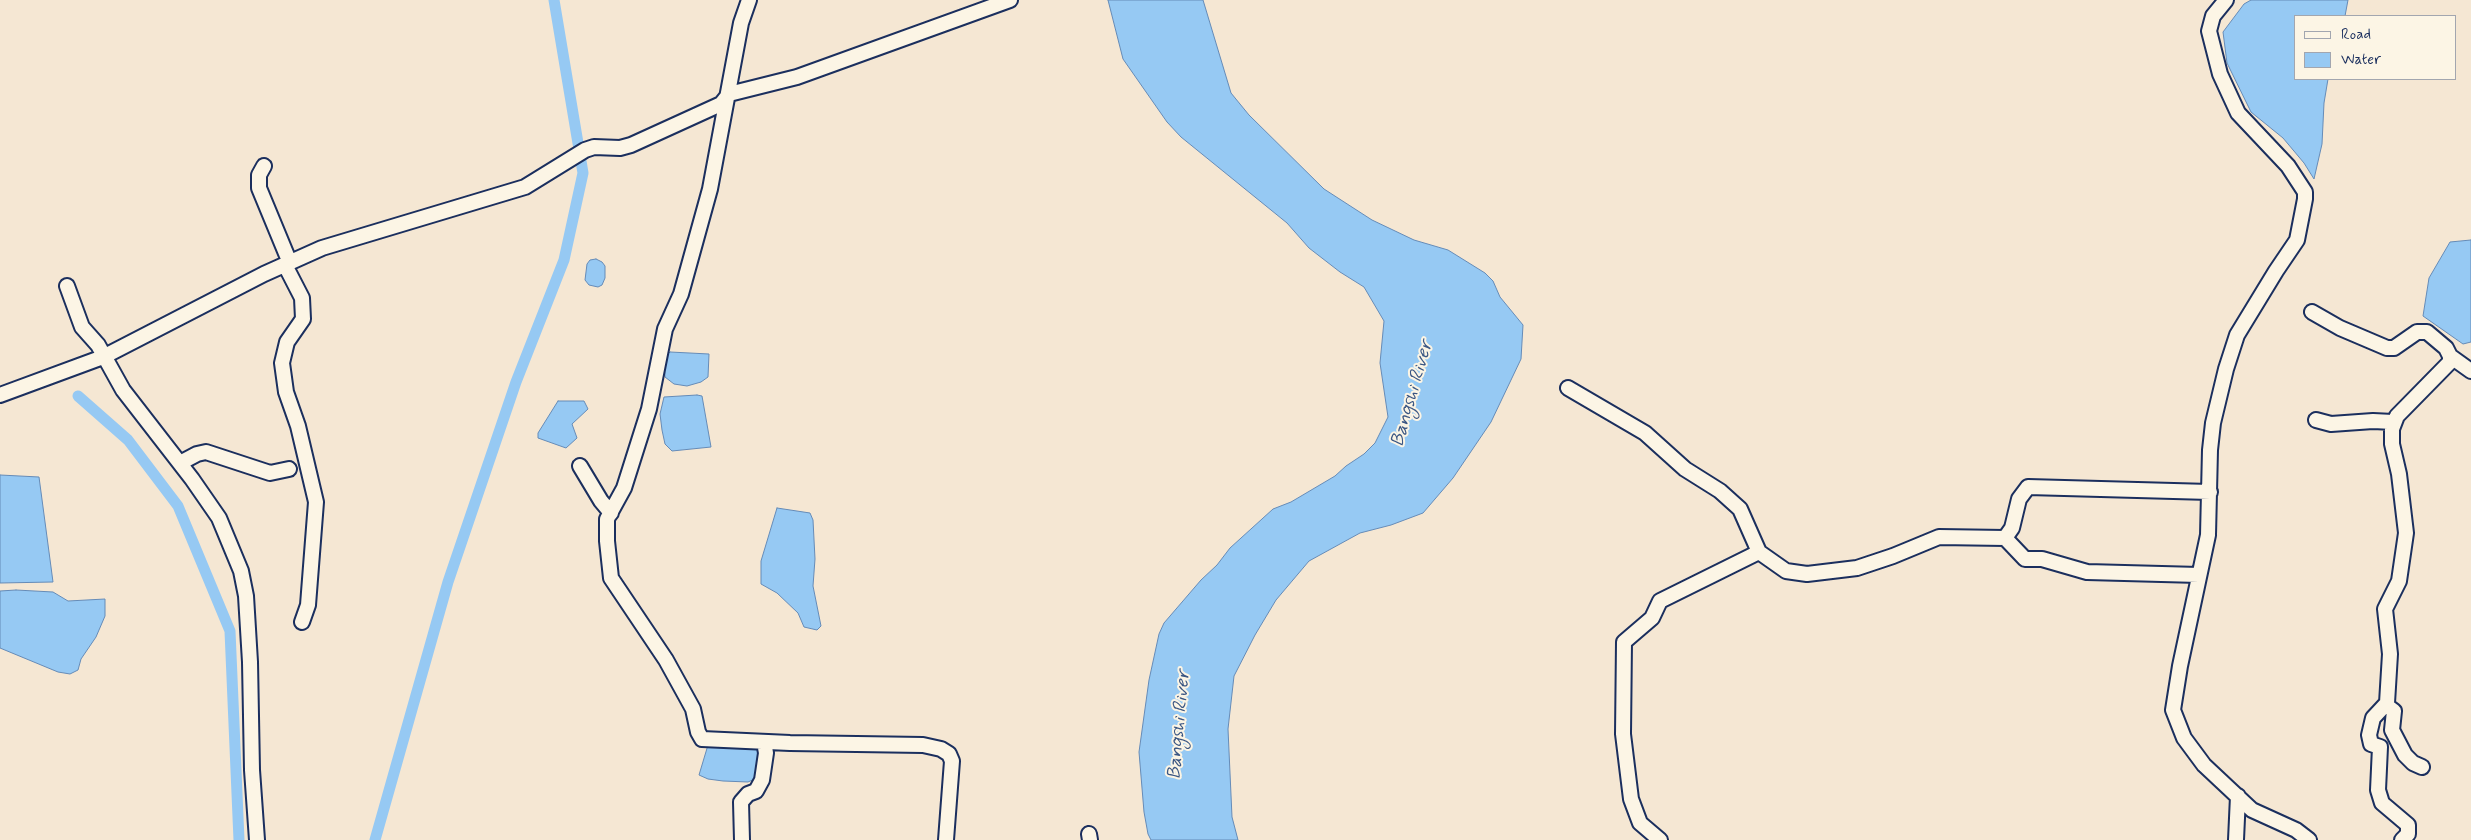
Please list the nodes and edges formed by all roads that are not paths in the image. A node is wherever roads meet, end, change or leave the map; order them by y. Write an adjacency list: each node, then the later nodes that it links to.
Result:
1 (749, 0): 4 (street)
2 (1010, 0): 4 (street)
3 (2226, 0): 19 (street)
4 (729, 94): 6 (street); 20 (street)
5 (264, 166): 6 (street)
6 (288, 264): 10 (street); 24 (street)
7 (67, 286): 10 (street)
8 (2312, 312): 9 (street)
9 (2450, 356): 11 (street); 15 (street)
10 (103, 357): 13 (street); 16 (street)
11 (2471, 371)
12 (1568, 388): 22 (street)
13 (0, 395)
14 (2316, 420): 15 (street)
15 (2393, 422): 25 (street)
16 (180, 463): 18 (street); 29 (street)
17 (580, 466): 20 (street)
18 (289, 468)
19 (2210, 492): 21 (street); 23 (street)
20 (611, 512): 26 (street)
21 (2004, 538): 22 (street); 23 (street)
22 (1759, 552): 32 (street)
23 (2199, 575): 28 (street)
24 (302, 622)
25 (2386, 705): 27 (street); 35 (street)
26 (764, 742): 30 (street); 31 (street)
27 (2422, 767)
28 (2238, 796): 33 (street); 34 (street)
29 (257, 840)
30 (742, 840)
31 (946, 840)
32 (1660, 840)
33 (2236, 840)
34 (2309, 840)
35 (2402, 840)

